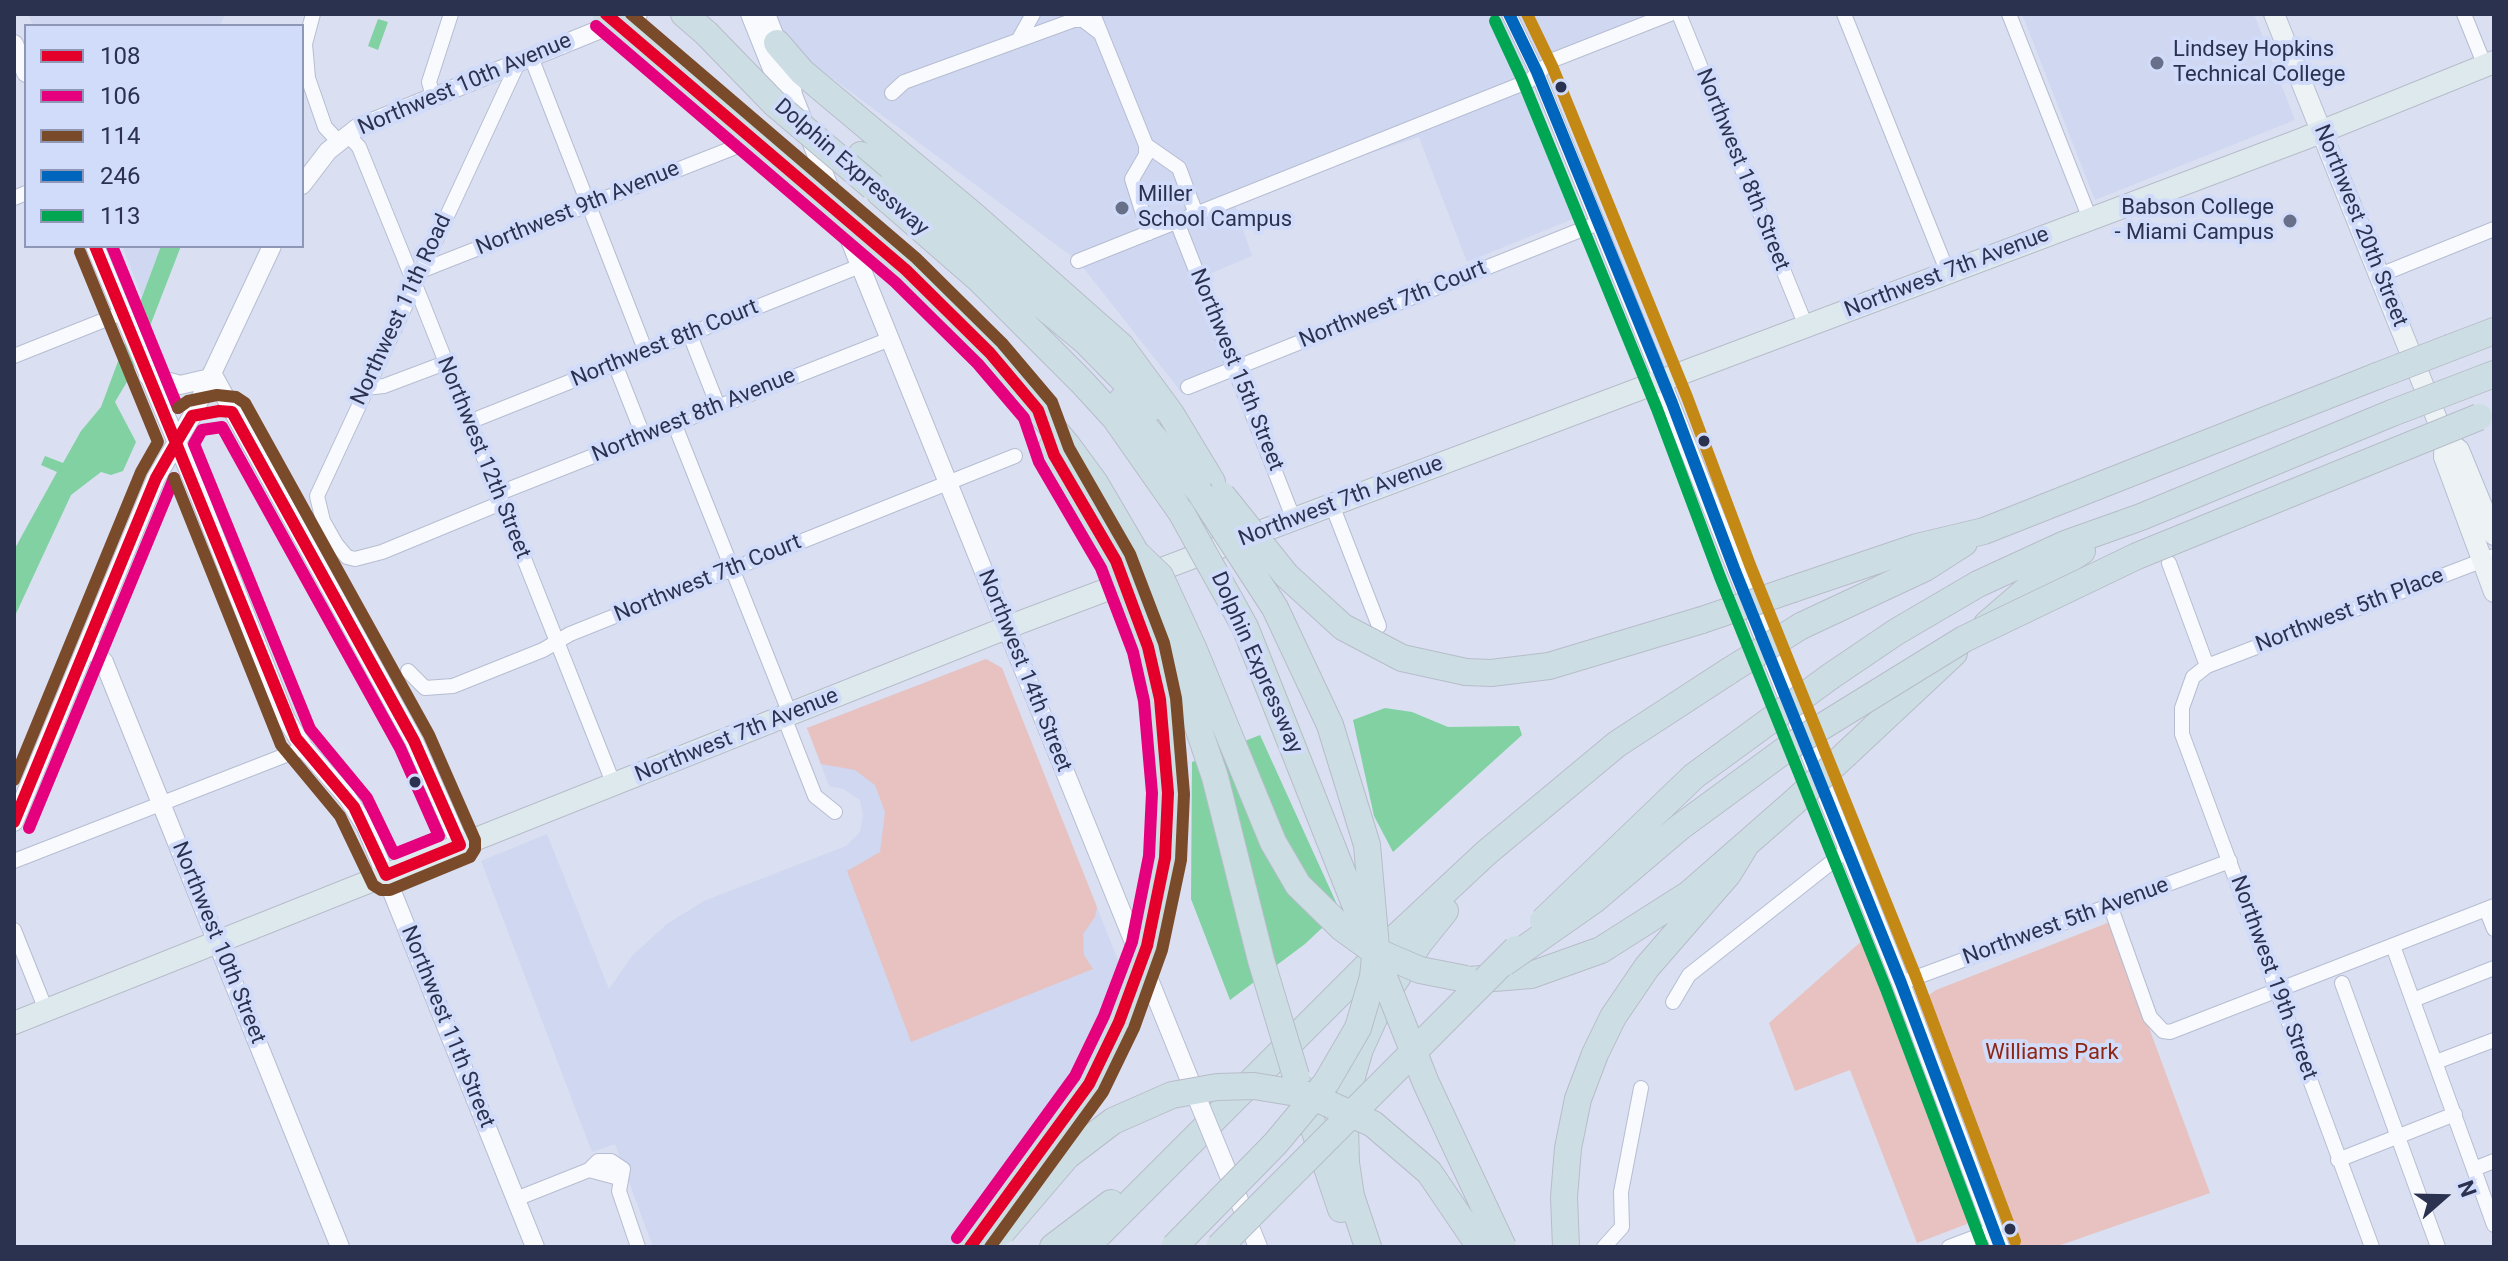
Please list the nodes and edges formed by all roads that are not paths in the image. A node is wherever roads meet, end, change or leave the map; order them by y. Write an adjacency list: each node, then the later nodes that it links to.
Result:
1 (313, 14): 28 (street, Northwest 12th Street)
2 (451, 14): 26 (street)
3 (606, 14): 80 (highway, Dolphin Expressway, bridge)
4 (638, 14): 21 (street, Northwest 10th Avenue)
5 (684, 14): 17 (highway, Dolphin Expressway)
6 (750, 14): 25 (street, Northwest 14th Street)
7 (766, 14): 20 (street, Northwest 14th Street)
8 (1033, 14): 19 (street)
9 (1093, 14): 18 (street)
10 (1509, 14): 23 (street)
11 (1670, 14): 23 (street)
12 (1679, 14): 49 (street, Northwest 18th Street)
13 (1844, 14): 44 (street)
14 (2009, 14): 34 (street)
15 (2274, 14): 27 (main road, Northwest 20th Street)
16 (2464, 14): 22 (street)
17 (706, 33): 46 (highway, Dolphin Expressway, bridge); 75 (highway, bridge)
18 (1101, 34): 19 (street); 29 (street)
19 (1019, 39): 24 (street)
20 (777, 43): 25 (street, Northwest 14th Street); 75 (highway)
21 (524, 60): 26 (street, Northwest 10th Avenue); 32 (street); 43 (street, Northwest 11th Road)
22 (2489, 64): 27 (main road, Northwest 7th Avenue)
23 (1537, 72): 33 (street); 36 (street)
24 (892, 93)
25 (793, 95): 42 (street, Northwest 14th Street)
26 (433, 96): 28 (street, Northwest 10th Avenue)
27 (2322, 131): 34 (main road, Northwest 7th Avenue); 45 (main road, Northwest 20th Street)
28 (342, 138): 31 (street); 47 (street, Northwest 12th Street)
29 (1146, 145): 33 (street); 38 (street)
30 (733, 148): 32 (street, Northwest 9th Avenue)
31 (304, 183)
32 (590, 205): 43 (street, Northwest 9th Avenue); 53 (street)
33 (1196, 214): 35 (street)
34 (2090, 219): 44 (main road, Northwest 7th Avenue)
35 (1177, 222): 38 (street); 58 (street, Northwest 15th Street)
36 (1598, 223): 58 (street, Northwest 7th Court); 61 (street)
37 (2494, 229): 45 (street)
38 (1149, 233): 41 (street)
39 (96, 248): 48 (street, Northwest 11th Street)
40 (271, 248): 60 (street)
41 (1078, 261)
42 (860, 266): 51 (street, Northwest 8th Court); 52 (street, Northwest 14th Street)
43 (423, 270): 47 (street, Northwest 11th Road)
44 (1948, 273): 49 (main road, Northwest 7th Avenue)
45 (2380, 275): 71 (main road, Northwest 20th Street)
46 (980, 280): 75 (highway); 148 (highway, Dolphin Expressway, bridge)
47 (415, 286): 55 (street, Northwest 12th Street); 63 (street, Northwest 11th Road)
48 (124, 318): 54 (street); 57 (street, Northwest 11th Street)
49 (1806, 326): 61 (main road, Northwest 7th Avenue)
50 (2494, 331): 81 (highway, bridge)
51 (690, 335): 53 (street, Northwest 8th Court); 64 (street)
52 (890, 339): 64 (street, Northwest 8th Avenue); 74 (street, Northwest 14th Street)
53 (646, 352): 56 (street, Northwest 8th Court)
54 (14, 356)
55 (445, 363): 63 (street); 68 (street, Northwest 12th Street)
56 (615, 364): 68 (street, Northwest 8th Court); 70 (street)
57 (144, 368): 60 (street); 72 (street, Northwest 11th Street)
58 (1235, 368): 62 (street, Northwest 7th Court); 79 (street, Northwest 15th Street)
59 (2494, 374): 78 (highway, bridge)
60 (211, 376): 65 (street); 67 (street)
61 (1661, 380): 77 (main road, Northwest 7th Avenue); 103 (street)
62 (1188, 387)
63 (365, 388): 84 (street, Northwest 11th Road)
64 (718, 406): 69 (street, Northwest 8th Avenue)
65 (232, 412): 67 (street); 101 (street)
66 (2487, 414): 114 (highway, bridge)
67 (192, 416): 72 (street)
68 (469, 422): 76 (street, Northwest 12th Street)
69 (674, 423): 70 (street, Northwest 8th Avenue); 87 (street)
70 (643, 435): 76 (street, Northwest 8th Avenue)
71 (2445, 439): 82 (main road, Northwest 20th Street); 85 (main road, Northwest 20th Street)
72 (176, 443): 92 (street); 96 (street, Northwest 11th Street)
73 (1015, 456): 74 (street, Northwest 7th Court)
74 (947, 484): 87 (street, Northwest 7th Court); 90 (street, Northwest 14th Street)
75 (1206, 486): 81 (highway, bridge); 142 (highway, bridge)
76 (499, 499): 84 (street, Northwest 8th Avenue); 91 (street, Northwest 12th Street)
77 (1332, 505): 79 (main road, Northwest 7th Avenue); 89 (street)
78 (2141, 517): 102 (highway, bridge); 114 (highway, bridge)
79 (1294, 520): 90 (main road, Northwest 7th Avenue)
80 (1112, 529): 83 (highway); 138 (highway, bridge)
81 (1984, 531): 104 (highway, bridge)
82 (2494, 535)
83 (1136, 553): 102 (highway, bridge); 145 (highway, bridge)
84 (347, 557)
85 (2488, 558): 88 (main road, Northwest 20th Street); 93 (street, Northwest 5th Place)
86 (2169, 563): 93 (street)
87 (733, 569): 91 (street, Northwest 7th Court); 95 (street)
88 (2494, 592)
89 (1379, 626)
90 (1005, 628): 95 (main road, Northwest 7th Avenue); 144 (street, Northwest 14th Street, bridge)
91 (556, 642): 94 (street, Northwest 7th Court); 97 (street, Northwest 12th Street)
92 (87, 644): 98 (street, Northwest 10th Street); 100 (street)
93 (2207, 666): 106 (street, Northwest 19th Street)
94 (408, 671)
95 (787, 716): 97 (main road, Northwest 7th Avenue); 99 (street)
96 (304, 748): 98 (street); 107 (street, Northwest 11th Street)
97 (614, 785): 101 (main road, Northwest 7th Avenue)
98 (161, 803): 105 (street); 112 (street, Northwest 10th Street)
99 (835, 812)
100 (14, 822)
101 (460, 845): 107 (main road, Northwest 7th Avenue)
102 (1744, 848): 149 (highway)
103 (1847, 850): 116 (street); 120 (street)
104 (1486, 853): 131 (highway); 146 (highway)
105 (14, 861)
106 (2230, 861): 108 (street, Northwest 5th Avenue); 118 (street, Northwest 19th Street)
107 (386, 875): 112 (main road, Northwest 7th Avenue); 132 (street, Northwest 11th Street)
108 (2110, 905): 116 (street, Northwest 5th Avenue); 118 (street)
109 (2490, 908): 110 (street); 113 (street)
110 (2494, 929)
111 (14, 930): 121 (street)
112 (218, 941): 121 (main road, Northwest 7th Avenue); 135 (street, Northwest 10th Street)
113 (2393, 946): 118 (street); 119 (street)
114 (1504, 963): 143 (highway, bridge)
115 (2494, 968): 119 (street)
116 (1901, 983): 134 (street)
117 (2342, 983): 127 (street)
118 (2278, 991): 128 (street, Northwest 19th Street)
119 (2413, 1000): 124 (street)
120 (1673, 1002)
121 (46, 1010): 122 (main road, Northwest 7th Avenue)
122 (14, 1023)
123 (2494, 1040): 124 (street)
124 (2436, 1062): 126 (street)
125 (1641, 1088): 150 (street)
126 (2455, 1114): 127 (street); 130 (street)
127 (2396, 1137): 128 (street); 153 (street)
128 (2338, 1160): 152 (street, Northwest 19th Street)
129 (2494, 1161): 130 (street)
130 (2474, 1169): 133 (street)
131 (1134, 1198): 140 (highway); 141 (highway)
132 (516, 1199): 136 (street, Northwest 11th Street); 137 (street)
133 (2494, 1225)
134 (1997, 1238): 151 (street)
135 (340, 1247)
136 (535, 1247)
137 (638, 1247)
138 (970, 1247)
139 (988, 1247): 147 (highway, bridge)
140 (1053, 1247)
141 (1086, 1247)
142 (1174, 1247)
143 (1219, 1247)
144 (1258, 1247)
145 (1355, 1247)
146 (1368, 1247)
147 (1480, 1247)
148 (1503, 1247)
149 (1566, 1247)
150 (1604, 1247)
151 (1949, 1247)
152 (2372, 1247)
153 (2438, 1247)

